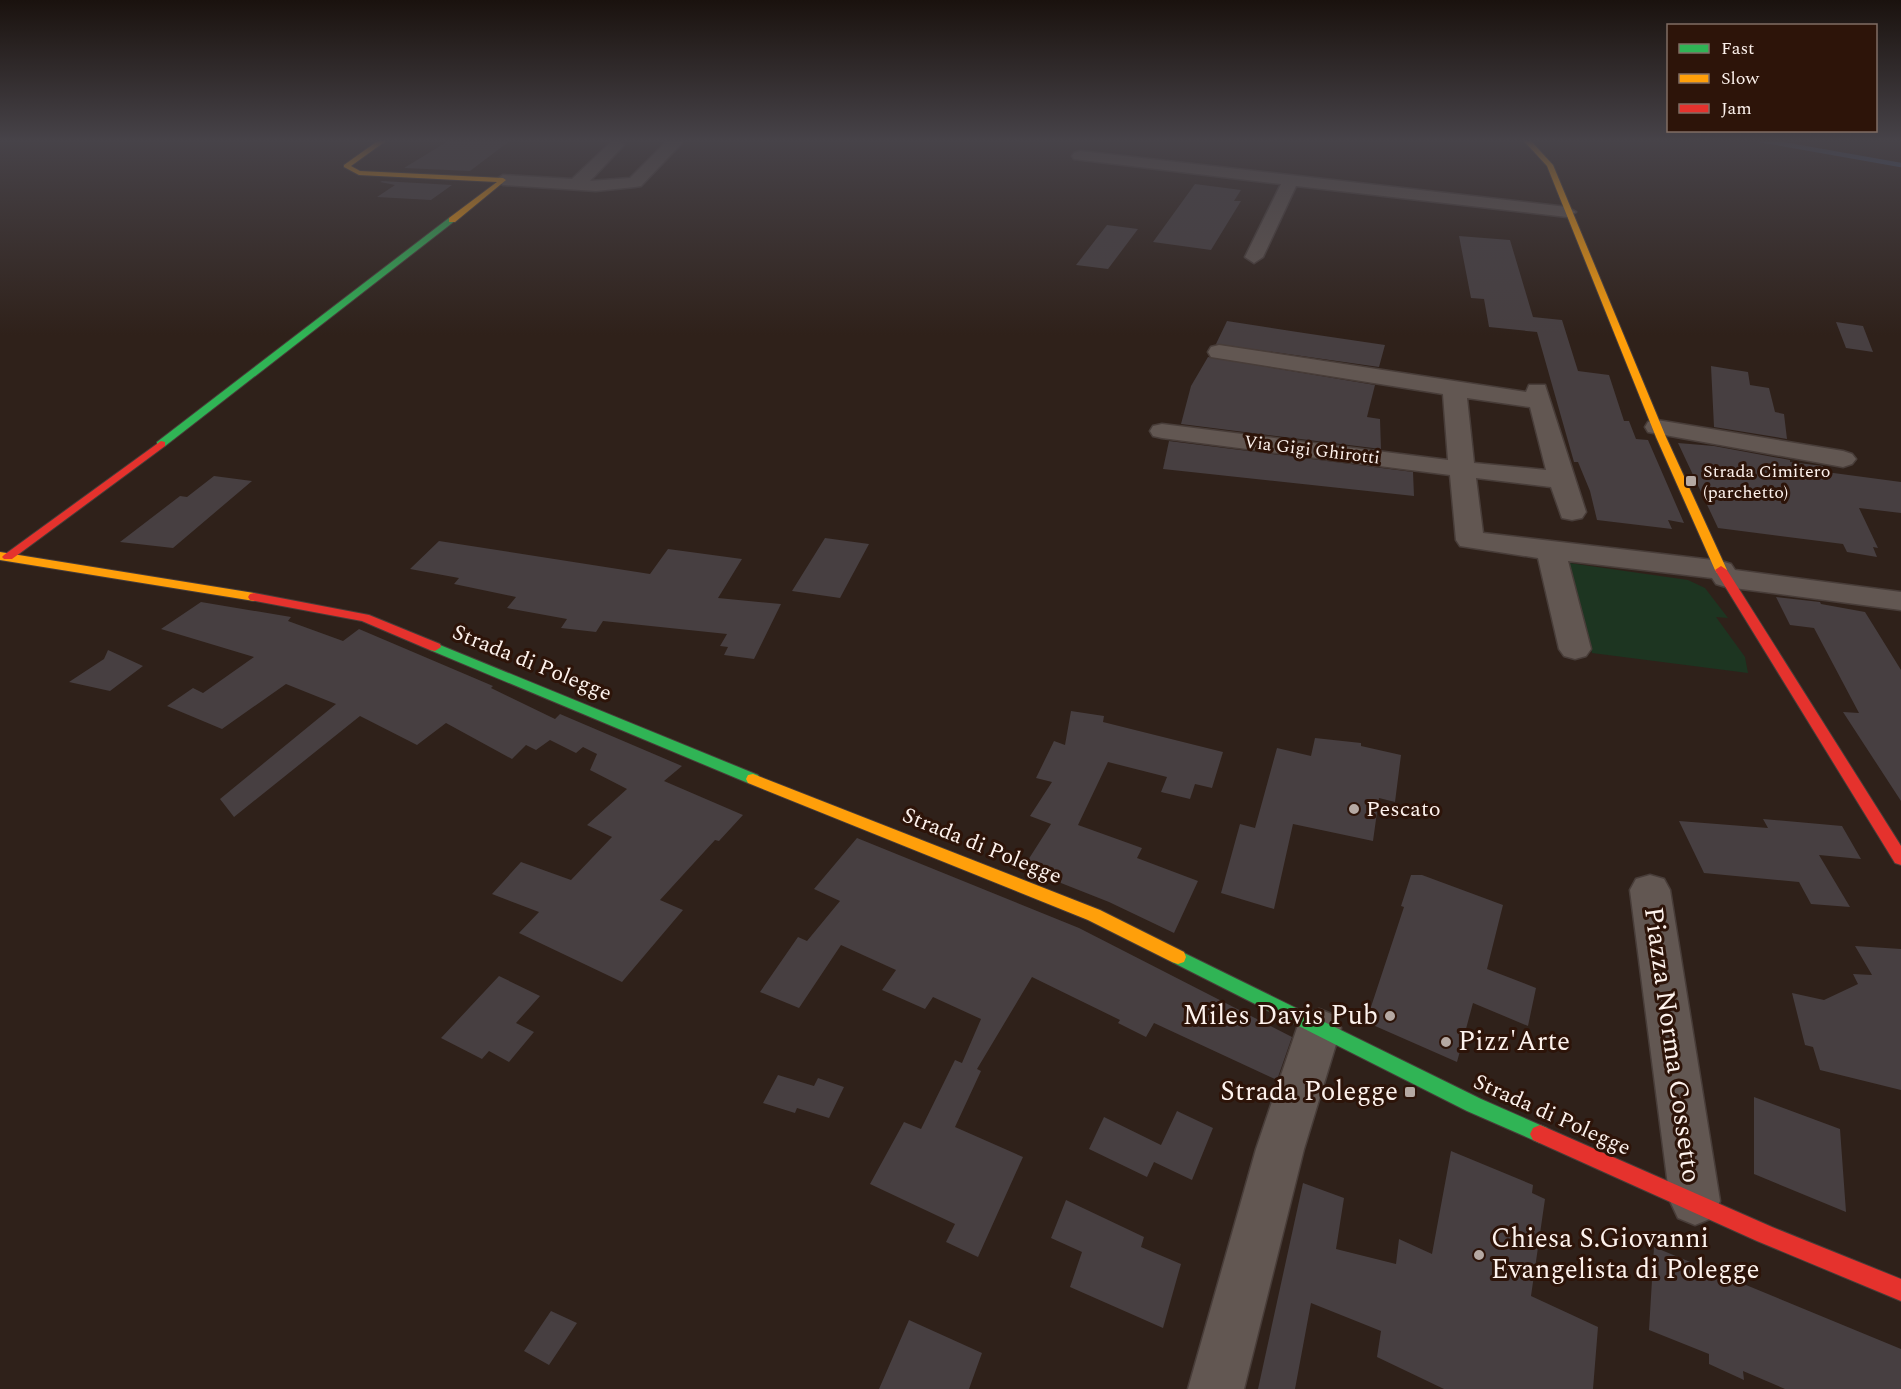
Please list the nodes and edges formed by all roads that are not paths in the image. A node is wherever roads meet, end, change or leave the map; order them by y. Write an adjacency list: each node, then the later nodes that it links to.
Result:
1 (471, 205): 16 (street, Strada di Polegge)
2 (1279, 205): 6 (street)
3 (1501, 205): 5 (street)
4 (1564, 205): 5 (street)
5 (1567, 212): 9 (street)
6 (1254, 257)
7 (1219, 352): 8 (street)
8 (1454, 389): 12 (street); 13 (street)
9 (1657, 428): 11 (street); 17 (street)
10 (1162, 431): 12 (street, Via Gigi Ghirotti)
11 (1843, 459)
12 (1462, 469): 13 (street, Via Gigi Ghirotti); 15 (street)
13 (1562, 480): 14 (street)
14 (1572, 512)
15 (1551, 551): 17 (street); 19 (street)
16 (4, 556): 22 (street, Strada di Polegge)
17 (1724, 574): 18 (street); 20 (street)
18 (1901, 601)
19 (1575, 649)
20 (1901, 859)
21 (1650, 890): 23 (street, Piazza Norma Cossetto)
22 (1319, 1028): 23 (street, Strada di Polegge); 25 (street)
23 (1695, 1201): 24 (street, Strada di Polegge)
24 (1901, 1290)
25 (1216, 1389)

